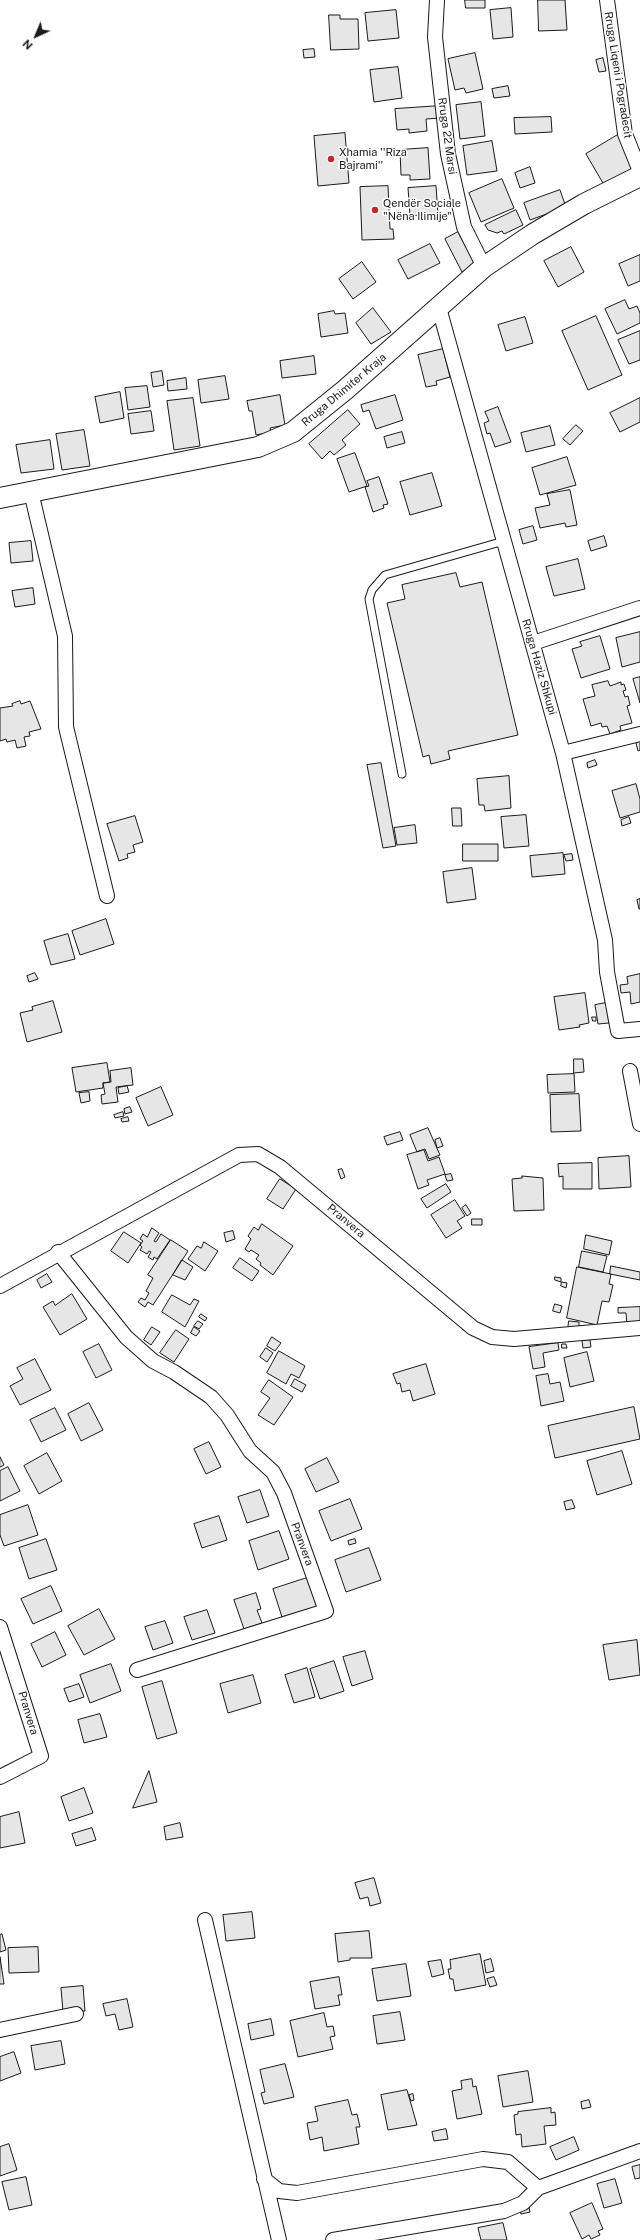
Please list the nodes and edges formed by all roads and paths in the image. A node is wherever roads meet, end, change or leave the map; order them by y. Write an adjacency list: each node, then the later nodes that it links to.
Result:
1 (438, 0): 5 (street, Rruga 22 Marsi)
2 (607, 0): 3 (street, Rruga Liqeni i Pogradecit)
3 (640, 171)
4 (640, 176): 5 (street, Rruga Dhimiter Kraja)
5 (484, 267): 6 (street, Rruga Dhimiter Kraja)
6 (439, 308): 7 (street, Rruga Dhimiter Kraja); 9 (street, Rruga Haziz Shkupi)
7 (30, 492): 8 (street, Rruga Dhimiter Kraja); 15 (street)
8 (0, 498)
9 (504, 541): 11 (street, Rruga Haziz Shkupi); 14 (lane)
10 (640, 608): 11 (street)
11 (533, 643): 13 (street, Rruga Haziz Shkupi)
12 (640, 734): 13 (street)
13 (564, 753): 16 (street, Rruga Haziz Shkupi)
14 (402, 774)
15 (107, 896)
16 (640, 1029)
17 (630, 1071): 18 (street)
18 (640, 1124)
19 (58, 1252): 20 (street, Pranvera); 21 (street, Pranvera); 23 (street, Pranvera)
20 (0, 1286)
21 (640, 1328)
22 (0, 1627): 24 (street, Pranvera)
23 (137, 1670)
24 (0, 1777)
25 (206, 1920): 29 (street)
26 (76, 2014): 27 (street)
27 (0, 2030)
28 (640, 2151): 30 (street)
29 (264, 2179): 30 (street); 31 (street)
30 (538, 2188): 32 (street)
31 (279, 2240)
32 (333, 2240)

